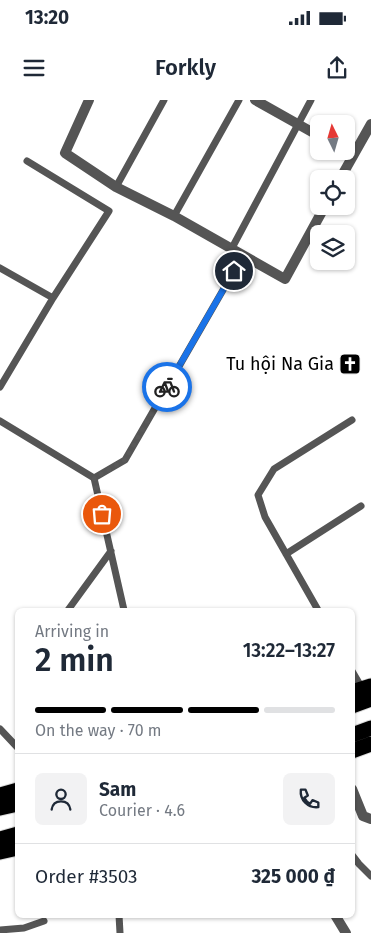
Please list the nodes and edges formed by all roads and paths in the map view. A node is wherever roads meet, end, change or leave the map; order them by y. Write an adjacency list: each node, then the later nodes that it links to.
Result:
1 (89, 100): 11 (street)
2 (164, 100): 11 (lane)
3 (239, 100): 13 (lane)
4 (255, 100): 6 (street)
5 (311, 100): 6 (lane)
6 (298, 124): 8 (street); 14 (lane)
7 (371, 124): 9 (street)
8 (310, 131)
9 (355, 147)
10 (27, 161): 17 (lane)
11 (116, 187): 13 (street)
12 (320, 215): 14 (street)
13 (174, 216): 14 (street)
14 (232, 248)
15 (0, 268): 17 (lane)
16 (234, 271): 21 (lane)
17 (53, 298): 18 (lane)
18 (0, 387)
19 (352, 420): 24 (lane)
20 (0, 421): 21 (lane)
21 (94, 478): 23 (lane)
22 (361, 506): 24 (lane)
23 (110, 551): 25 (lane); 26 (lane)
24 (286, 554): 27 (lane)
25 (69, 608)
26 (124, 608)
27 (317, 608)
28 (355, 676): 29 (lane)
29 (364, 691): 30 (highway)
30 (355, 702)
31 (371, 728): 33 (highway)
32 (0, 729): 35 (lane)
33 (355, 734)
34 (371, 744): 36 (highway)
35 (15, 745)
36 (355, 750)
37 (15, 791): 38 (highway)
38 (0, 795)
39 (355, 796): 42 (street)
40 (15, 805): 41 (highway)
41 (0, 808)
42 (371, 819)
43 (15, 835): 44 (highway)
44 (0, 839)
45 (15, 849): 46 (highway)
46 (0, 852)
47 (355, 859): 48 (lane)
48 (371, 876)
49 (119, 918): 53 (lane)
50 (337, 918): 54 (street)
51 (44, 920): 52 (lane)
52 (0, 930)
53 (120, 933)
54 (346, 933)

